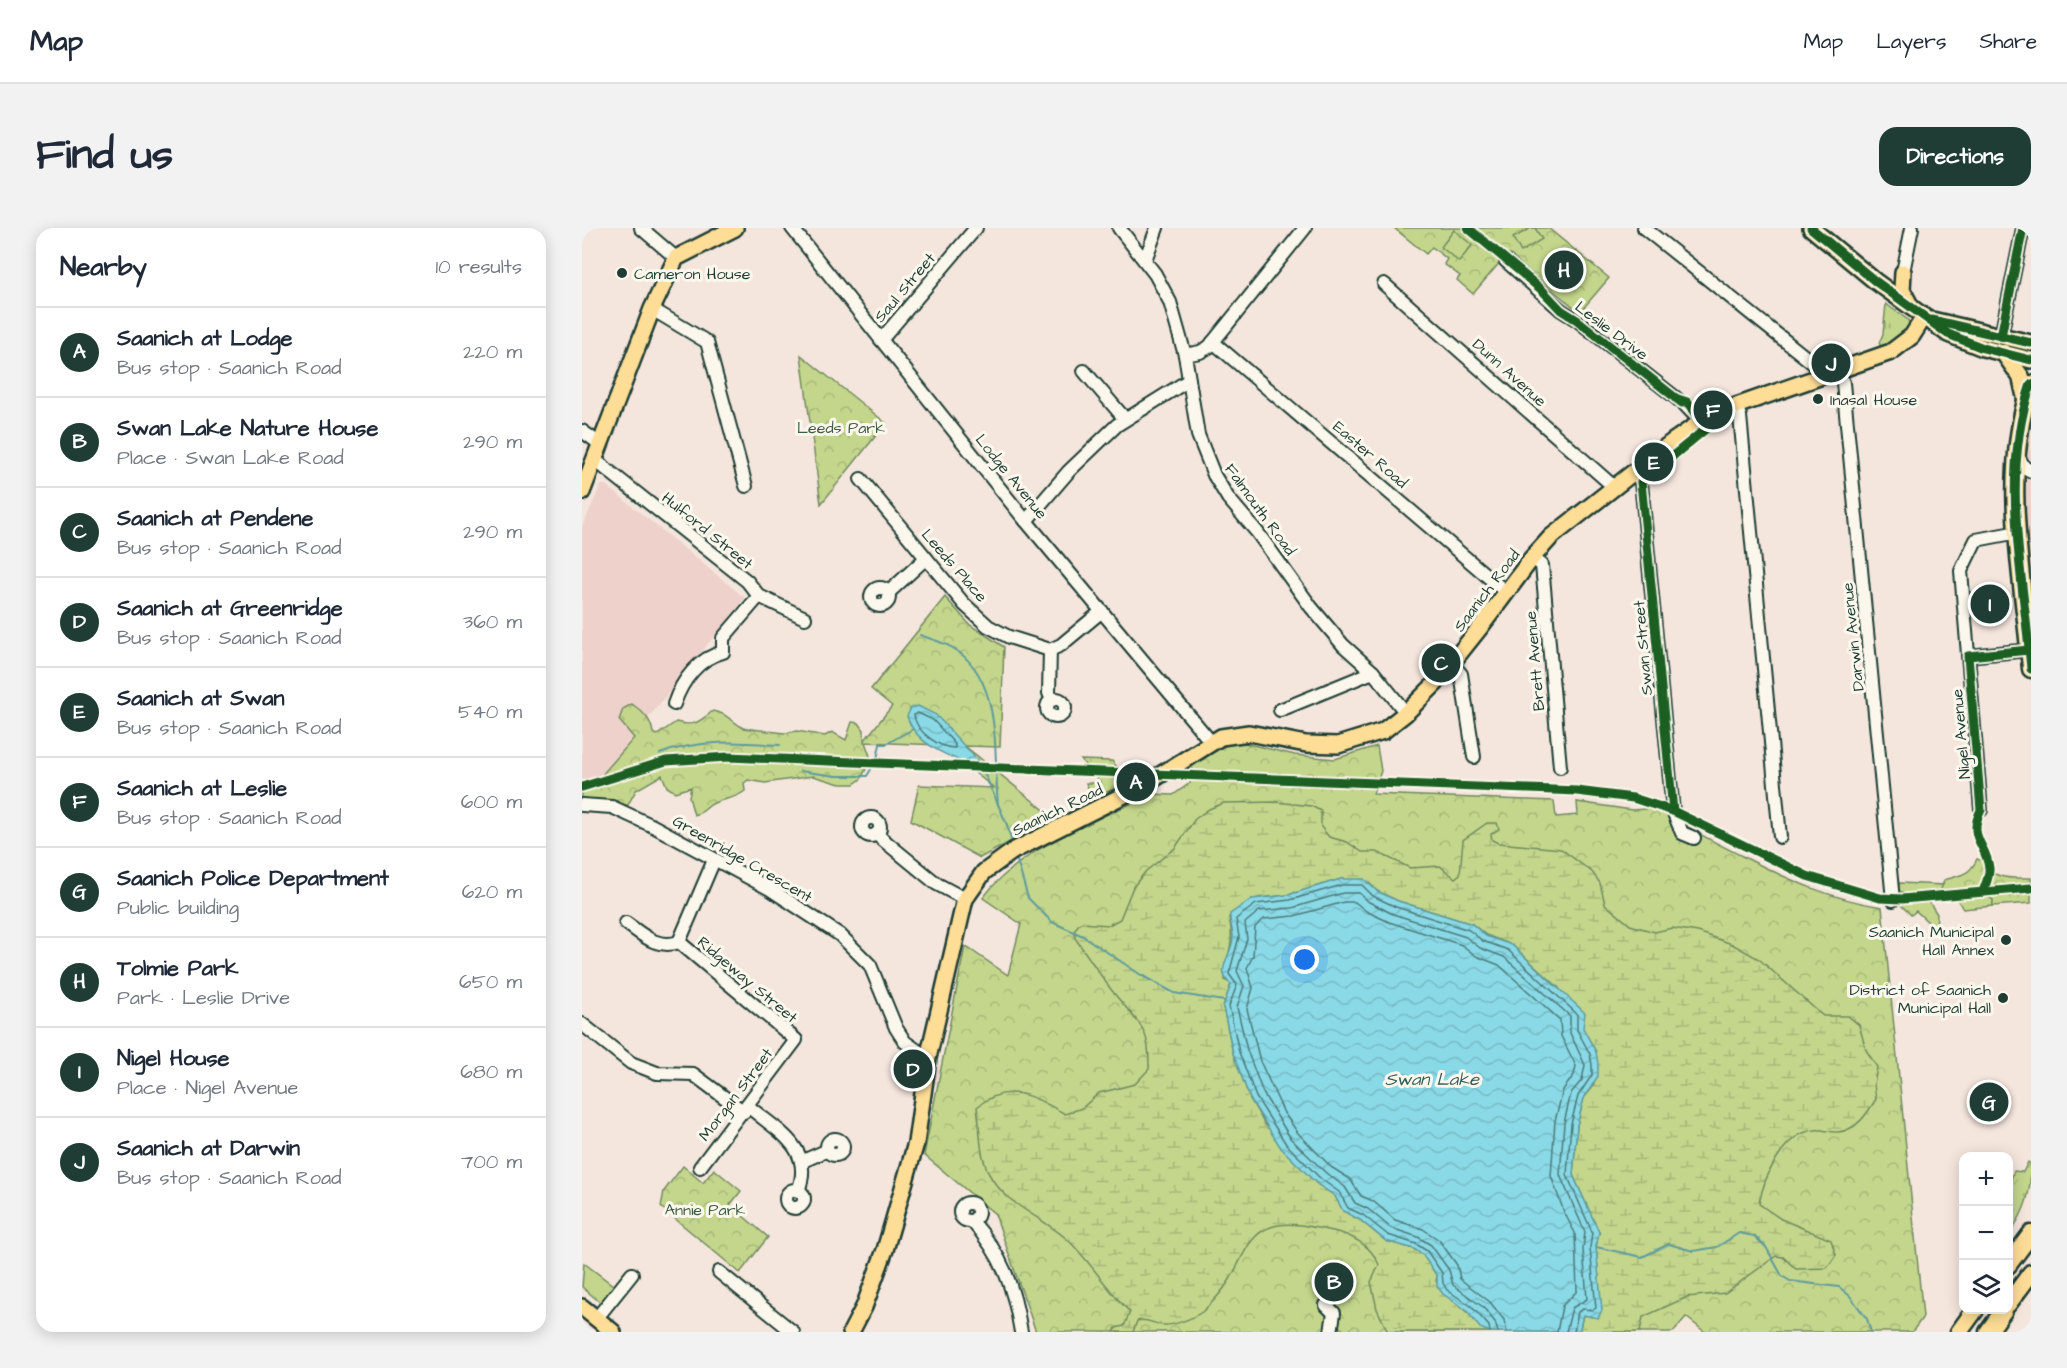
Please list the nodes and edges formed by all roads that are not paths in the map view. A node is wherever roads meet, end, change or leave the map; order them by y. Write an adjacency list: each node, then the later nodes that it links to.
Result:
1 (641, 228): 12 (street)
2 (735, 228): 12 (main road)
3 (792, 228): 22 (street, Lodge Avenue)
4 (976, 228): 22 (street, Saul Street)
5 (1119, 228): 13 (street, Falmouth Road)
6 (1157, 228): 13 (street)
7 (1305, 228): 23 (street)
8 (1644, 228): 31 (street)
9 (1811, 228): 16 (main road)
10 (1912, 228): 15 (street)
11 (2023, 228): 21 (street)
12 (676, 258): 18 (main road)
13 (1145, 261): 26 (street, Falmouth Road)
14 (1506, 261): 36 (street, Leslie Drive)
15 (1903, 272): 16 (main road); 19 (main road)
16 (1875, 281): 19 (main road)
17 (1384, 284): 45 (street, Dunn Avenue)
18 (652, 309): 38 (main road); 44 (street)
19 (1921, 315): 20 (main road); 21 (main road); 27 (main road, Saanich Road)
20 (1948, 334): 25 (main road); 27 (main road)
21 (2001, 336): 24 (main road)
22 (881, 340): 48 (street, Lodge Avenue)
23 (1213, 342): 26 (street); 53 (street, Easter Road)
24 (2031, 343)
25 (2004, 353): 28 (main road); 33 (highway)
26 (1185, 355): 32 (street, Falmouth Road)
27 (1874, 360): 30 (main road, Saanich Road)
28 (2031, 360)
29 (1084, 371): 35 (street)
30 (1839, 371): 31 (main road, Saanich Road); 77 (street, Darwin Avenue)
31 (1821, 377): 34 (main road, Saanich Road)
32 (1190, 380): 35 (street); 62 (street, Falmouth Road)
33 (2029, 391): 39 (highway)
34 (1736, 406): 36 (main road, Saanich Road); 73 (street)
35 (1125, 420): 48 (street)
36 (1701, 422): 41 (main road, Saanich Road)
37 (582, 431): 38 (street)
38 (600, 444): 40 (main road)
39 (2016, 452): 42 (street); 49 (highway)
40 (594, 460): 46 (main road); 54 (street, Hulford Street)
41 (1634, 470): 45 (main road, Saanich Road); 74 (street, Swan Street)
42 (2031, 471)
43 (861, 479): 50 (street, Leeds Place)
44 (746, 486)
45 (1613, 486): 51 (main road, Saanich Road)
46 (582, 492)
47 (2031, 516): 49 (highway)
48 (1026, 521): 55 (street, Lodge Avenue)
49 (2018, 532): 58 (highway); 59 (street, Nigel Avenue)
50 (926, 558): 52 (street); 57 (street, Leeds Place)
51 (1532, 558): 53 (main road, Saanich Road); 69 (street, Brett Avenue)
52 (888, 593)
53 (1507, 593): 60 (main road, Saanich Road)
54 (759, 596): 56 (street, Hulford Street); 64 (street)
55 (1102, 611): 57 (street); 67 (street, Lodge Avenue)
56 (805, 618)
57 (1050, 650): 63 (street)
58 (2030, 650): 59 (street); 61 (highway)
59 (1968, 656): 71 (street, Nigel Avenue)
60 (1452, 663): 66 (main road, Saanich Road); 68 (street)
61 (2031, 669)
62 (1373, 672): 65 (street); 66 (street, Falmouth Road)
63 (1052, 700)
64 (674, 704)
65 (1280, 710)
66 (1406, 713): 67 (main road, Saanich Road)
67 (1211, 742): 76 (main road, Saanich Road)
68 (1474, 757)
69 (1560, 767)
70 (582, 805): 75 (street, Greenridge Crescent)
71 (1981, 810)
72 (876, 834): 76 (street)
73 (1780, 837)
74 (1694, 838)
75 (714, 860): 79 (street); 82 (street, Greenridge Crescent)
76 (965, 899): 82 (main road, Saanich Road)
77 (1893, 900)
78 (626, 923): 79 (street)
79 (680, 942): 81 (street, Ridgeway Street)
80 (582, 1024): 83 (street)
81 (796, 1040): 83 (street, Morgan Street)
82 (928, 1058): 102 (main road, Saanich Road)
83 (746, 1109): 85 (street); 86 (street, Morgan Street)
84 (828, 1150): 85 (street)
85 (803, 1161): 87 (street)
86 (700, 1167)
87 (798, 1191)
88 (972, 1221): 103 (street)
89 (2031, 1234): 90 (highway)
90 (2012, 1260)
91 (719, 1272): 101 (street)
92 (2031, 1273): 94 (highway)
93 (632, 1274): 99 (street)
94 (2013, 1297)
95 (1326, 1305): 104 (street)
96 (582, 1307): 99 (main road)
97 (1972, 1314): 105 (highway)
98 (2001, 1314): 106 (highway)
99 (596, 1319): 100 (main road)
100 (612, 1332)
101 (793, 1332)
102 (851, 1332)
103 (1021, 1332)
104 (1330, 1332)
105 (1959, 1332)
106 (1988, 1332)

